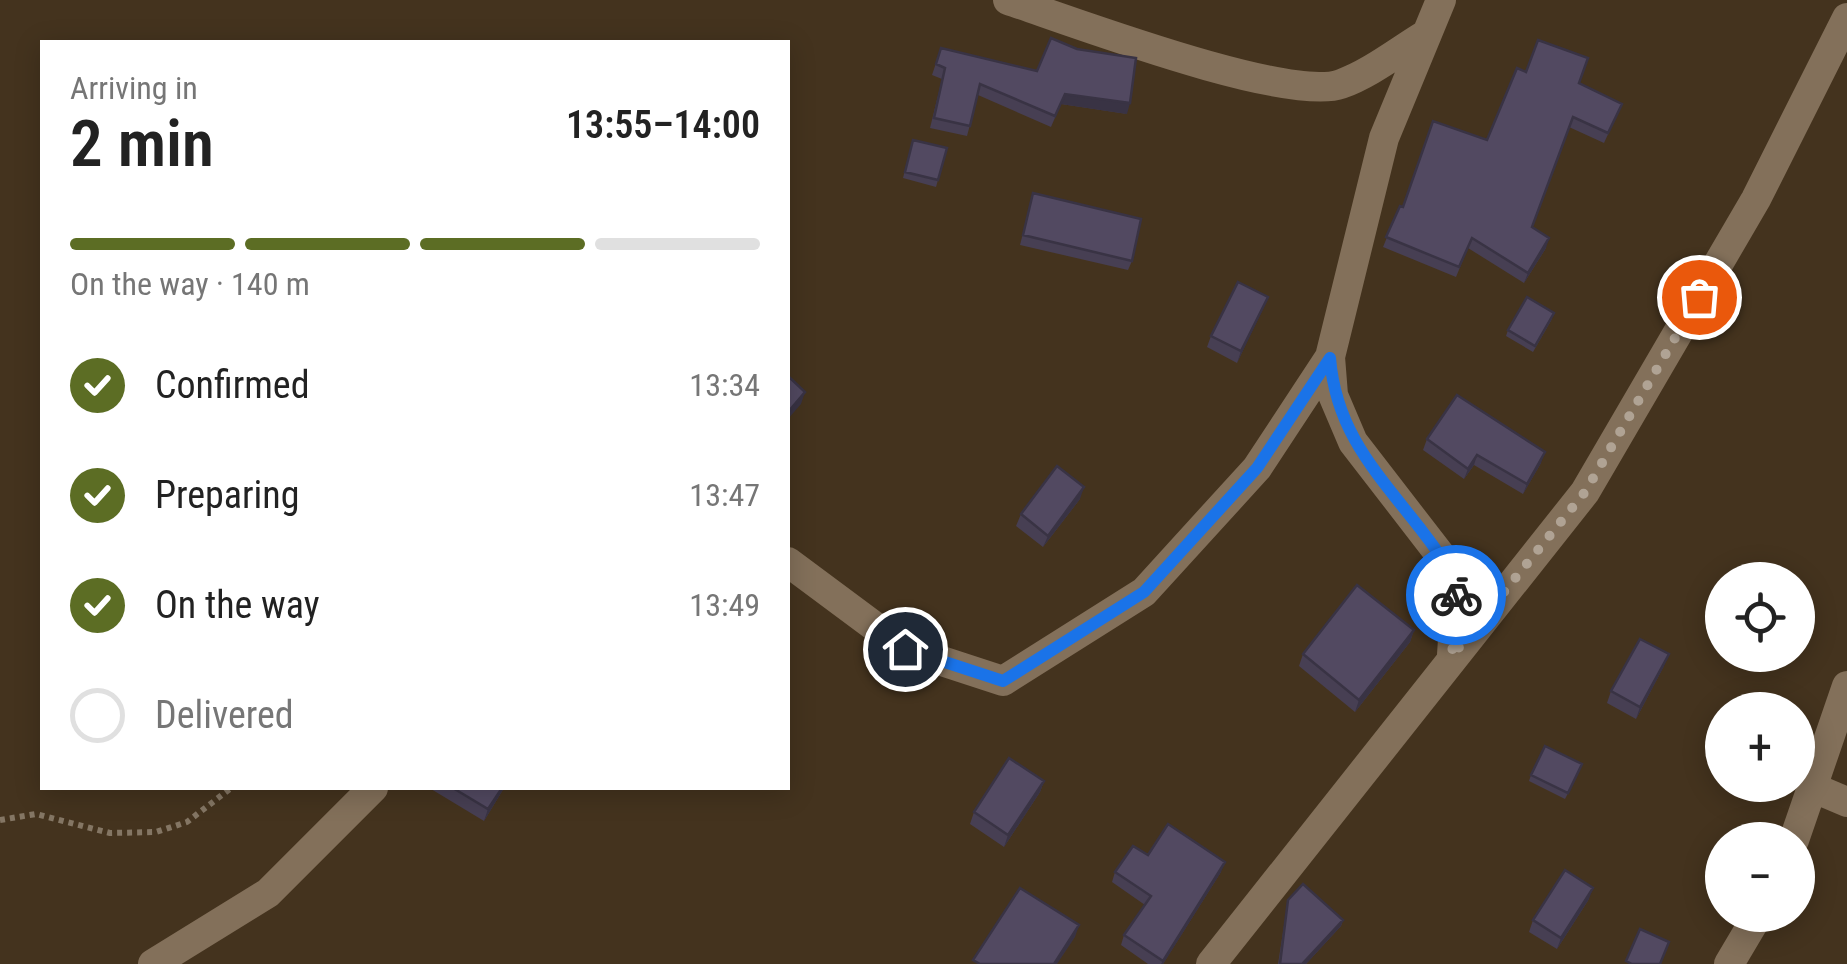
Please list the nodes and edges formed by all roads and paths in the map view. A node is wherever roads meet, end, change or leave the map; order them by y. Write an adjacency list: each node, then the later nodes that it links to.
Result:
1 (1008, 0): 4 (street)
2 (1441, 0): 4 (street)
3 (1847, 18): 7 (street)
4 (1427, 34): 5 (street)
5 (1330, 358): 6 (street); 7 (street)
6 (790, 563)
7 (1452, 656): 17 (street)
8 (1847, 686): 9 (street)
9 (1815, 785)
10 (1815, 788): 13 (street)
11 (228, 790): 14 (path)
12 (371, 790): 16 (street)
13 (1847, 802)
14 (0, 820)
15 (1748, 932): 18 (street)
16 (153, 964)
17 (1211, 964)
18 (1729, 964)

